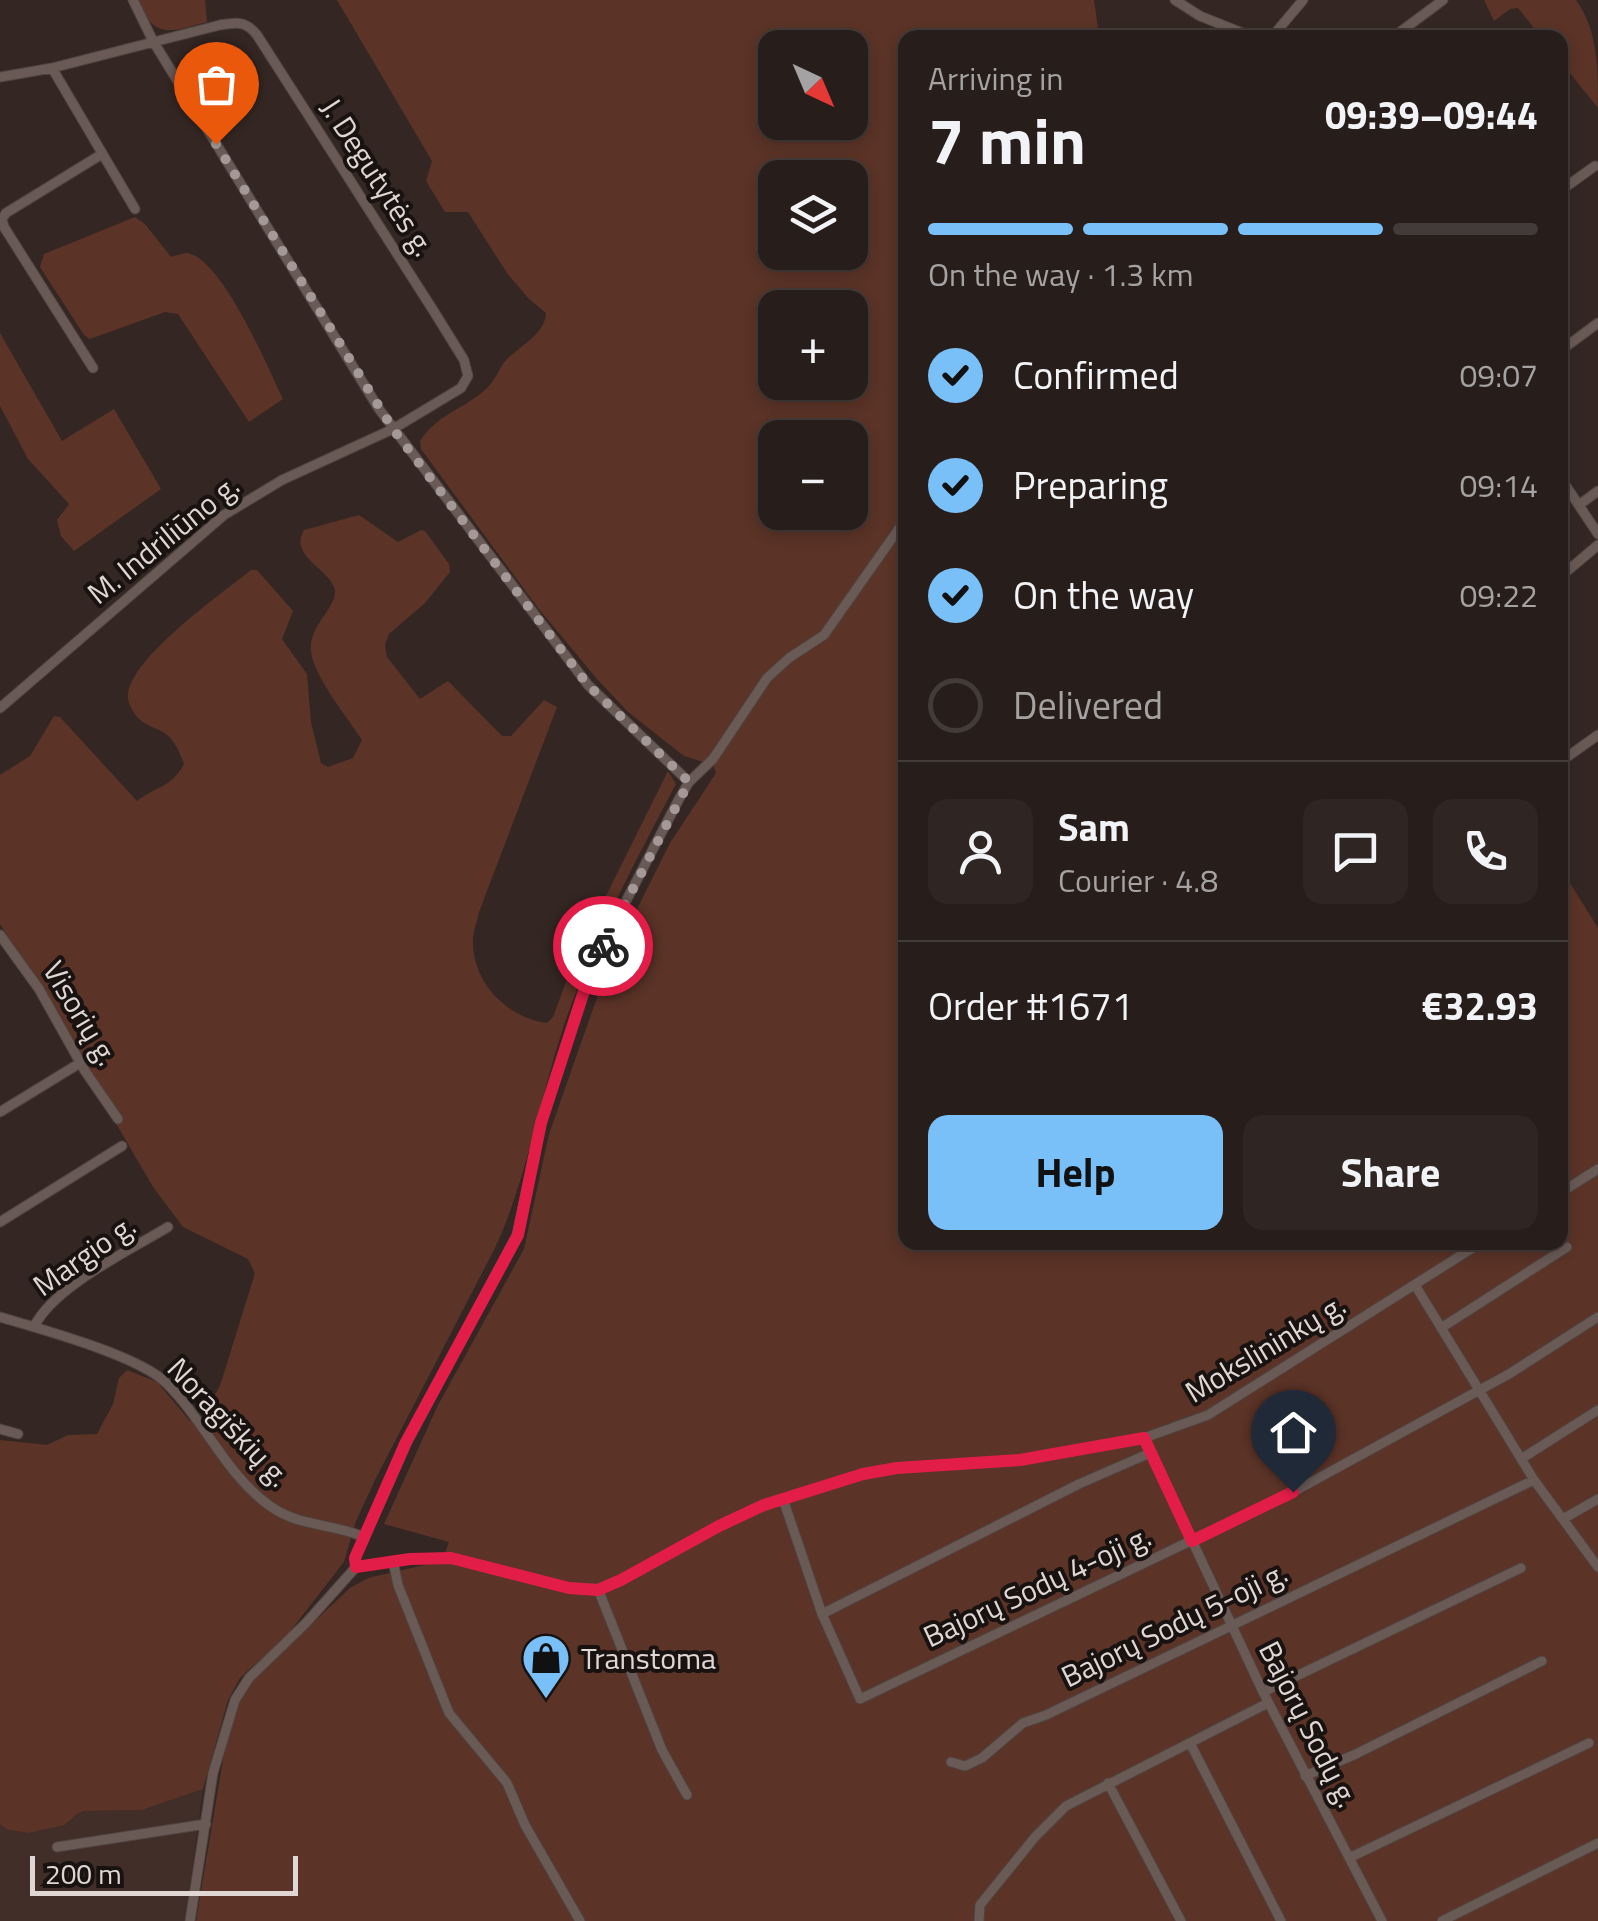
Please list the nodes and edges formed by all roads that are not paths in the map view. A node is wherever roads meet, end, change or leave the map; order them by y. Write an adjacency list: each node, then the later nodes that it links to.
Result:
1 (133, 0): 8 (street)
2 (1175, 0): 5 (street)
3 (1303, 0): 6 (street)
4 (1443, 0): 7 (street)
5 (1235, 30)
6 (1278, 30)
7 (1403, 30)
8 (152, 41): 9 (street); 18 (street, J. Degutytės g.); 19 (street)
9 (52, 68): 10 (street); 11 (street)
10 (0, 77)
11 (102, 154): 14 (street); 17 (street)
12 (1595, 166): 13 (street)
13 (1568, 185)
14 (135, 209)
15 (1598, 322): 16 (street)
16 (1568, 346)
17 (93, 368)
18 (467, 368): 19 (street, M. Indriliūno g.)
19 (393, 429): 27 (street, M. Indriliūno g.); 31 (street)
20 (1568, 489): 22 (street)
21 (1598, 490): 22 (street)
22 (1579, 505): 24 (street)
23 (898, 530): 31 (street)
24 (1598, 534)
25 (1598, 545): 26 (street)
26 (1568, 570)
27 (0, 708)
28 (1595, 737): 29 (street); 30 (street)
29 (1598, 754)
30 (1568, 756)
31 (689, 782): 59 (street)
32 (0, 935): 33 (street, Visorių g.)
33 (80, 1063): 34 (street); 35 (street, Visorių g.)
34 (0, 1112)
35 (118, 1119)
36 (122, 1146): 39 (street)
37 (1598, 1169): 38 (street)
38 (1568, 1188)
39 (0, 1222)
40 (168, 1227): 46 (street, Margio g.)
41 (1470, 1250): 43 (street, Mokslininkų g.)
42 (1562, 1250): 47 (street)
43 (1415, 1286): 47 (street); 52 (street, Mokslininkų g.)
44 (0, 1317): 46 (street, Noragiškių g.)
45 (1598, 1317): 48 (street, Bajorų Sodų 4-oji g.)
46 (34, 1327): 59 (street, Noragiškių g.)
47 (1441, 1328): 48 (street)
48 (1479, 1391): 54 (street); 60 (street, Bajorų Sodų 4-oji g.)
49 (1598, 1410): 54 (street)
50 (0, 1429): 51 (street)
51 (18, 1434)
52 (1144, 1438): 53 (street, Bajorų Sodų g.); 56 (street, Mokslininkų g.)
53 (1150, 1453): 60 (street, Bajorų Sodų g.); 66 (street)
54 (1521, 1458): 55 (street)
55 (1534, 1480): 58 (street); 67 (street, Bajorų Sodų 5-oji g.)
56 (784, 1499): 65 (street, Mokslininkų g.); 66 (street, Bajorų Sodų 4-oji g.)
57 (1598, 1499): 58 (street)
58 (1564, 1519): 63 (street)
59 (364, 1537): 62 (street)
60 (1192, 1541): 66 (street, Bajorų Sodų 4-oji g.); 67 (street, Bajorų Sodų g.)
61 (393, 1561): 62 (street); 65 (street); 83 (street)
62 (356, 1567): 77 (street)
63 (1598, 1567)
64 (1521, 1568): 69 (street)
65 (598, 1590): 76 (street)
66 (822, 1614)
67 (1231, 1625): 69 (street, Bajorų Sodų g.); 73 (street, Bajorų Sodų 5-oji g.)
68 (1542, 1660): 74 (street)
69 (1262, 1692): 70 (street, Bajorų Sodų g.)
70 (1268, 1702): 72 (street); 74 (street, Bajorų Sodų g.)
71 (1590, 1742): 80 (street)
72 (1190, 1743): 75 (street); 85 (street)
73 (951, 1762)
74 (1305, 1776): 80 (street, Bajorų Sodų g.)
75 (1108, 1783): 81 (street); 84 (street)
76 (687, 1795)
77 (206, 1824): 79 (street); 82 (street)
78 (1598, 1843): 87 (street)
79 (58, 1847)
80 (1349, 1858): 86 (street, Bajorų Sodų g.)
81 (978, 1917)
82 (190, 1921)
83 (580, 1921)
84 (1182, 1921)
85 (1281, 1921)
86 (1382, 1921)
87 (1442, 1921)

